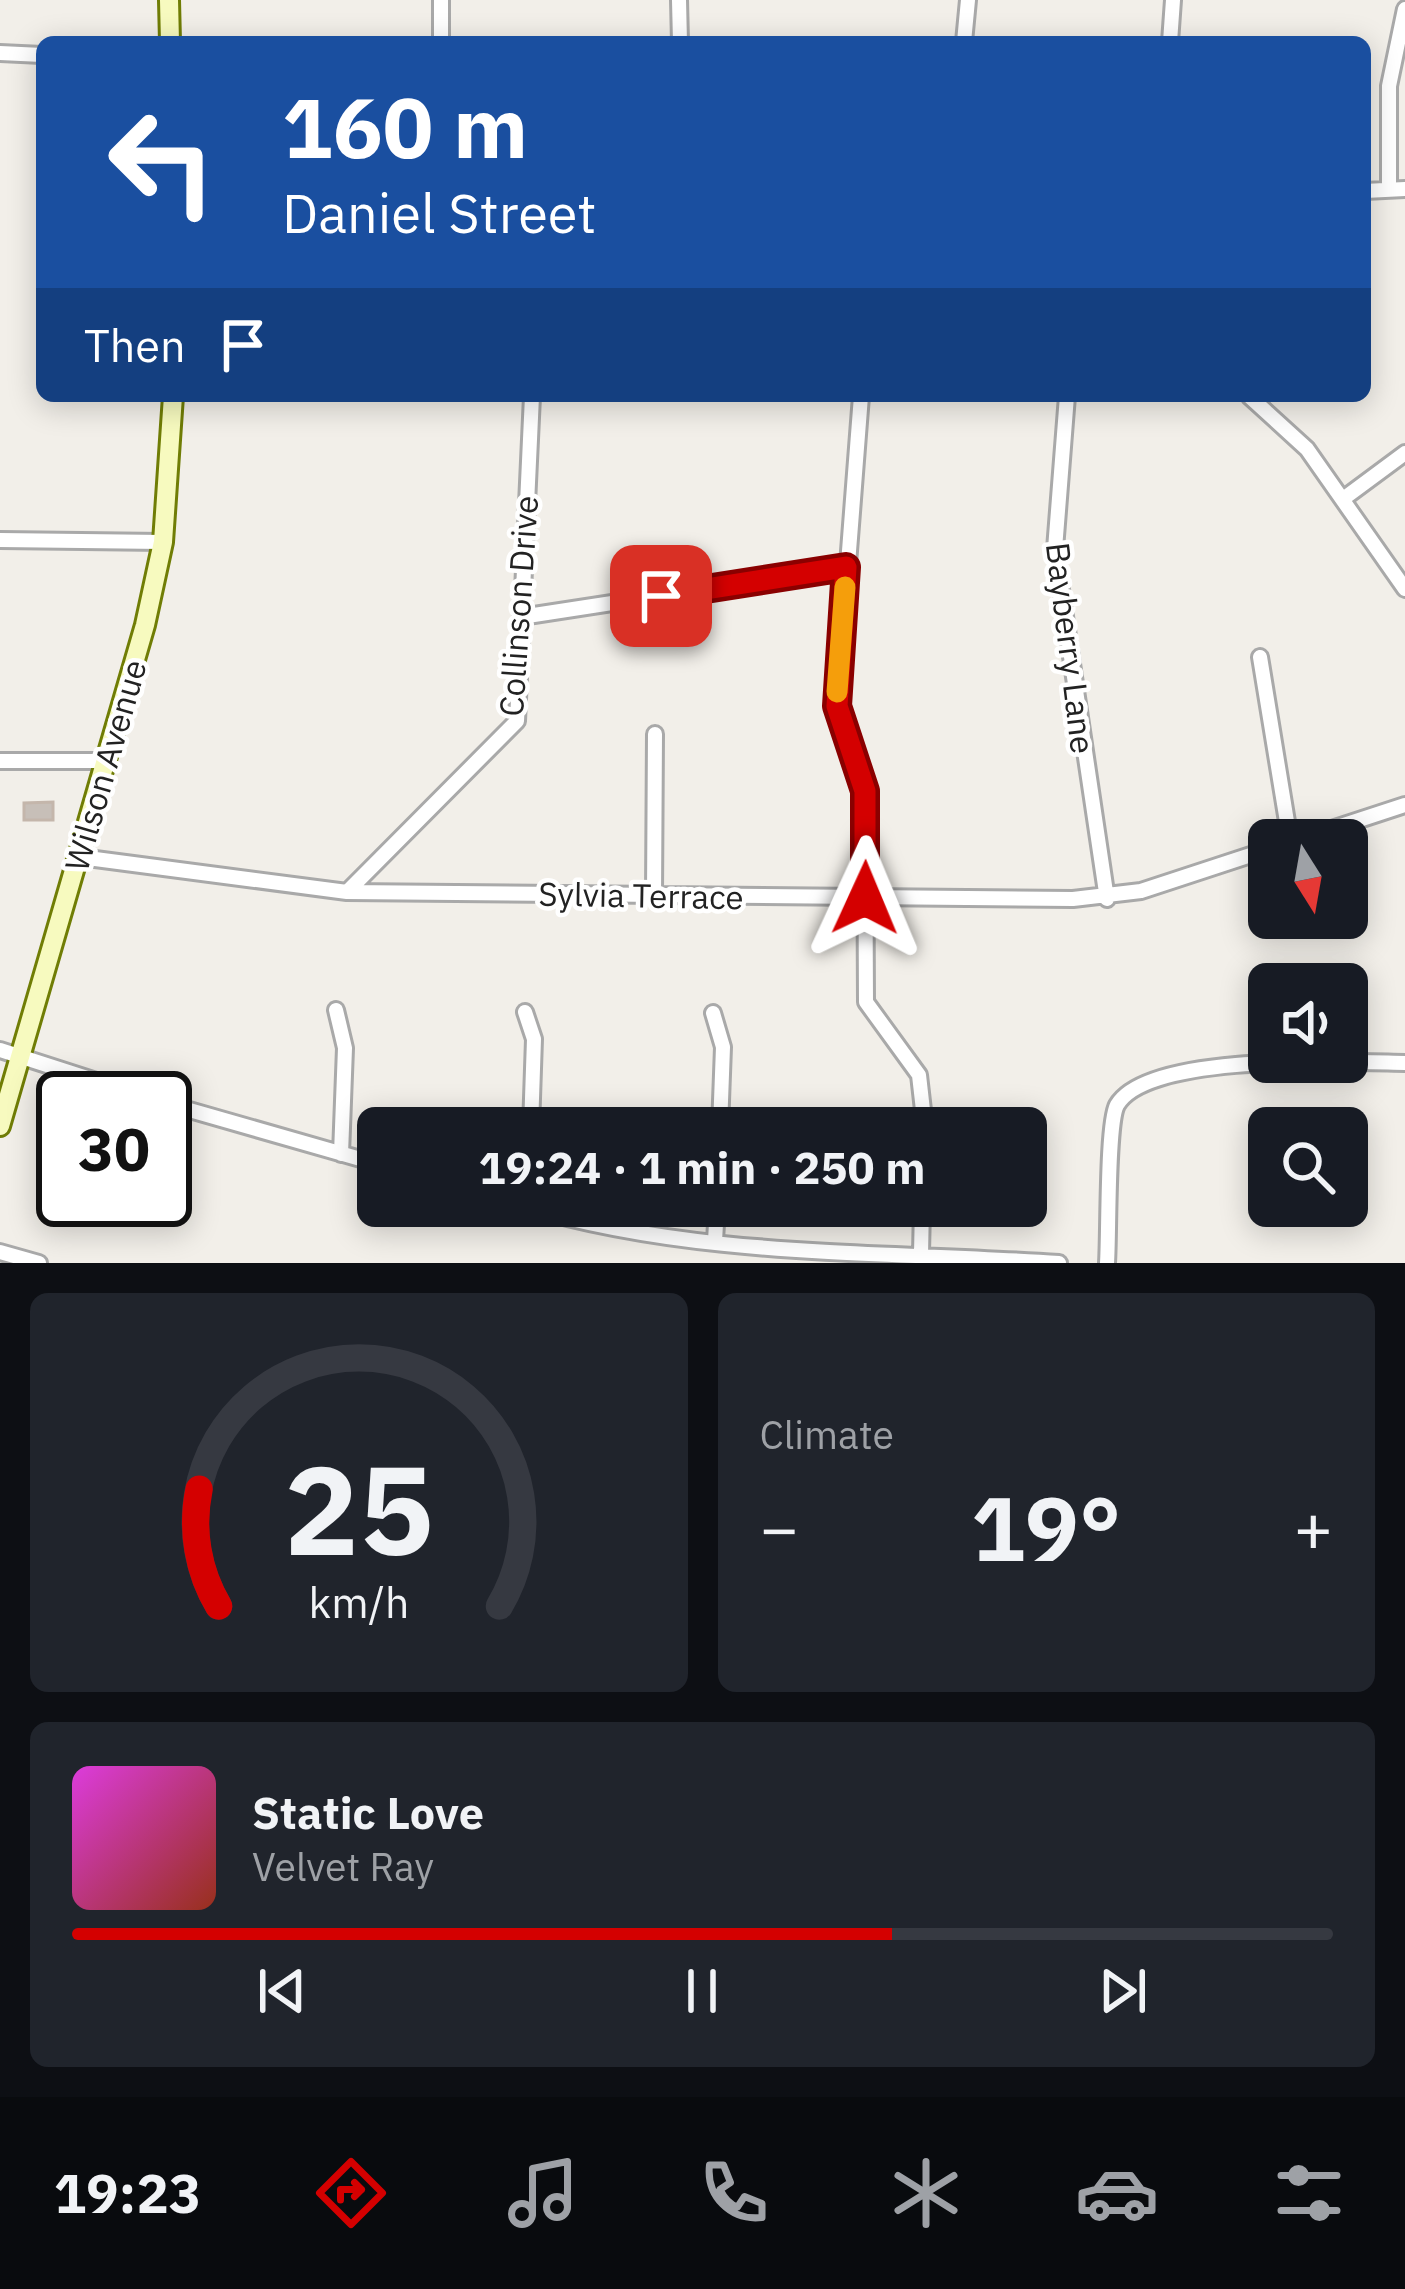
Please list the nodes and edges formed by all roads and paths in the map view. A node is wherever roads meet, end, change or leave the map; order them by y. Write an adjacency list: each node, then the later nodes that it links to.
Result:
1 (169, 0): 7 (street)
2 (441, 0): 8 (street)
3 (679, 0): 9 (street)
4 (968, 0): 10 (street)
5 (1173, 0): 11 (street)
6 (1405, 9): 14 (street)
7 (170, 36)
8 (441, 36)
9 (680, 36)
10 (965, 36)
11 (1170, 36)
12 (0, 53): 13 (street)
13 (36, 56)
14 (1397, 189)
15 (173, 402): 23 (street, Wilson Avenue)
16 (532, 402): 26 (street, Collinson Drive)
17 (860, 402): 24 (street)
18 (1066, 402): 39 (street, Bayberry Lane)
19 (1257, 402): 21 (street)
20 (1405, 453): 21 (street)
21 (1343, 499): 25 (street)
22 (0, 540): 23 (street)
23 (163, 542): 29 (street, Wilson Avenue)
24 (846, 567): 26 (street); 38 (street)
25 (1405, 590)
26 (521, 617): 36 (street, Collinson Drive)
27 (1260, 657): 32 (street)
28 (655, 734): 37 (street)
29 (107, 760): 30 (street); 35 (street, Wilson Avenue)
30 (0, 761)
31 (1405, 805): 33 (street)
32 (1290, 819)
33 (1361, 819)
34 (1248, 855): 39 (street, Sylvia Terrace)
35 (80, 857): 36 (street, Sylvia Terrace); 44 (street, Wilson Avenue)
36 (347, 892): 37 (street, Sylvia Terrace)
37 (654, 895): 38 (street, Sylvia Terrace)
38 (865, 898): 39 (street, Sylvia Terrace); 49 (street)
39 (1107, 899)
40 (336, 1010): 52 (street)
41 (525, 1012): 47 (street)
42 (712, 1013): 48 (street)
43 (0, 1050): 44 (street)
44 (20, 1058): 46 (street); 51 (street, Wilson Avenue)
45 (1405, 1063): 64 (street)
46 (62, 1071)
47 (532, 1107)
48 (721, 1107)
49 (923, 1107)
50 (192, 1110): 52 (street)
51 (0, 1126)
52 (341, 1154): 53 (street)
53 (357, 1158)
54 (595, 1227): 58 (street)
55 (716, 1227): 57 (street)
56 (922, 1227): 60 (street)
57 (716, 1241): 58 (street); 60 (street)
58 (687, 1242): 62 (street)
59 (0, 1252): 61 (street)
60 (921, 1254): 63 (street)
61 (39, 1263)
62 (686, 1263)
63 (1059, 1263)
64 (1108, 1263)

